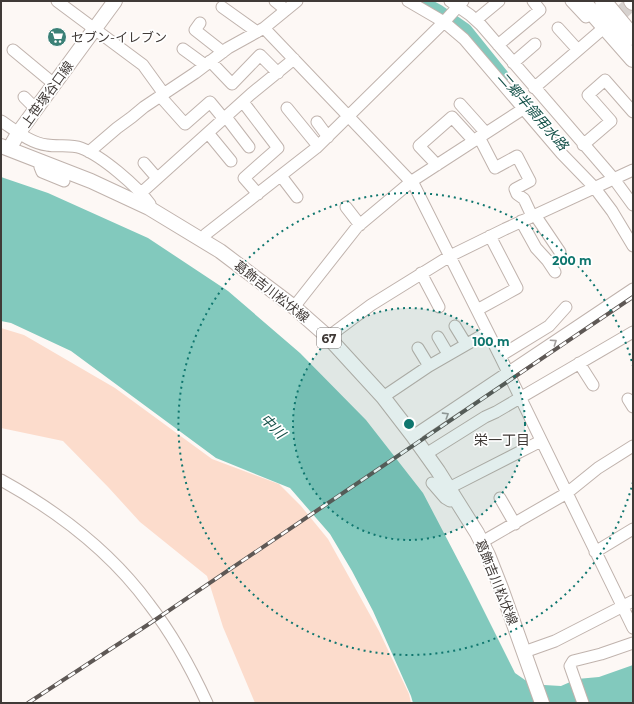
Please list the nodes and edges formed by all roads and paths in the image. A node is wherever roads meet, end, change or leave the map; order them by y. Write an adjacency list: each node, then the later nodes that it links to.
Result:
1 (57, 1): 20 (street)
2 (115, 1): 20 (main road, 上笹塚谷口線)
3 (275, 1): 14 (street)
4 (297, 1): 14 (street)
5 (408, 1): 16 (street)
6 (499, 1): 15 (street)
7 (533, 1): 25 (street)
8 (571, 1): 22 (street)
9 (582, 1): 31 (highway)
10 (603, 1): 23 (highway)
11 (613, 1): 18 (highway)
12 (457, 3): 15 (street); 16 (street)
13 (222, 7): 21 (street)
14 (286, 10): 21 (street)
15 (476, 20): 25 (street)
16 (444, 22): 44 (street); 46 (street)
17 (200, 23): 29 (street)
18 (633, 24)
19 (558, 28): 28 (street)
20 (95, 29): 36 (main road, 上笹塚谷口線); 38 (street)
21 (260, 30): 29 (street); 30 (street)
22 (599, 32): 28 (street); 34 (street)
23 (633, 37)
24 (535, 44): 33 (street)
25 (498, 45): 33 (street)
26 (183, 49): 32 (street)
27 (13, 50): 36 (street)
28 (578, 50): 37 (street)
29 (223, 52): 32 (street)
30 (294, 59): 35 (street); 46 (street)
31 (633, 59)
32 (207, 63): 35 (street); 38 (street)
33 (513, 63): 37 (street)
34 (633, 70)
35 (278, 73): 40 (street)
36 (54, 84): 42 (main road, 上笹塚谷口線)
37 (534, 88): 54 (street)
38 (162, 95): 47 (street); 58 (street)
39 (24, 97): 42 (street)
40 (243, 102): 47 (street); 71 (street)
41 (460, 104): 53 (street)
42 (36, 108): 50 (main road, 上笹塚谷口線)
43 (287, 108): 55 (street)
44 (523, 109): 53 (street); 69 (street)
45 (633, 112): 54 (street)
46 (349, 115): 52 (street); 67 (street)
47 (225, 118): 51 (street); 56 (street)
48 (1, 120): 50 (street)
49 (317, 122): 52 (street)
50 (19, 132): 57 (main road, 上笹塚谷口線); 58 (street)
51 (208, 133): 60 (street); 65 (street)
52 (328, 137): 55 (street)
53 (480, 137): 62 (street); 62 (street); 76 (street)
54 (583, 145): 66 (street)
55 (318, 146): 64 (street)
56 (249, 147)
57 (5, 148): 59 (main road, 葛飾吉川松伏線 / 67)
58 (89, 152): 70 (street)
59 (42, 161): 68 (street); 75 (main road, 葛飾吉川松伏線 / 67)
60 (231, 161)
61 (144, 163): 65 (street)
62 (437, 165): 67 (street)
63 (633, 170): 66 (street)
64 (281, 176): 71 (street); 72 (street)
65 (157, 178): 70 (street)
66 (611, 180): 69 (street); 73 (street)
67 (412, 181): 78 (street); 83 (street)
68 (64, 182)
69 (594, 187): 76 (street); 81 (street)
70 (141, 193): 75 (street)
71 (258, 194): 80 (street)
72 (297, 198)
73 (633, 205)
74 (346, 207): 78 (street)
75 (149, 208): 80 (main road, 葛飾吉川松伏線 / 67)
76 (534, 216): 77 (street); 82 (street)
77 (521, 221): 79 (street); 84 (street)
78 (360, 225): 87 (street)
79 (490, 236): 83 (street); 90 (street)
80 (202, 240): 87 (main road, 葛飾吉川松伏線 / 67)
81 (633, 246)
82 (560, 252)
83 (450, 256): 85 (street); 90 (street)
84 (555, 272)
85 (421, 273): 88 (street); 94 (street)
86 (633, 289): 102 (street, one-way to 86)
87 (294, 307): 94 (main road, 葛飾吉川松伏線 / 67)
88 (439, 307)
89 (566, 307): 99 (street)
90 (477, 310): 92 (street)
91 (455, 326): 96 (street)
92 (488, 332): 96 (street); 99 (street)
93 (633, 332): 100 (street)
94 (328, 337): 104 (main road, 葛飾吉川松伏線 / 67)
95 (438, 337): 98 (street)
96 (466, 344): 98 (street)
97 (418, 348): 101 (street)
98 (448, 354): 101 (street)
99 (500, 356): 102 (street)
100 (579, 363): 103 (street); 105 (street)
101 (429, 366): 104 (street)
102 (508, 373): 105 (street); 106 (street, one-way to 102)
103 (593, 385)
104 (382, 397): 106 (main road, 葛飾吉川松伏線 / 67)
105 (520, 397): 107 (street); 109 (street)
106 (413, 436): 109 (main road, 葛飾吉川松伏線 / 67)
107 (541, 440): 112 (street); 113 (street)
108 (633, 446): 113 (street)
109 (426, 454): 112 (main road, 葛飾吉川松伏線 / 67)
110 (1, 480): 124 (street)
111 (432, 483): 112 (street)
112 (452, 493): 117 (main road, 葛飾吉川松伏線 / 67)
113 (567, 493): 115 (street); 118 (street)
114 (500, 498): 115 (street)
115 (514, 524): 117 (street)
116 (633, 529): 118 (street)
117 (482, 542): 123 (main road, 葛飾吉川松伏線 / 67)
118 (595, 552): 120 (street)
119 (633, 601): 120 (street)
120 (622, 606): 121 (street); 123 (street)
121 (633, 628)
122 (633, 643): 126 (street)
123 (524, 652): 125 (main road, 葛飾吉川松伏線 / 67)
124 (208, 703)
125 (542, 703)
126 (583, 703)

